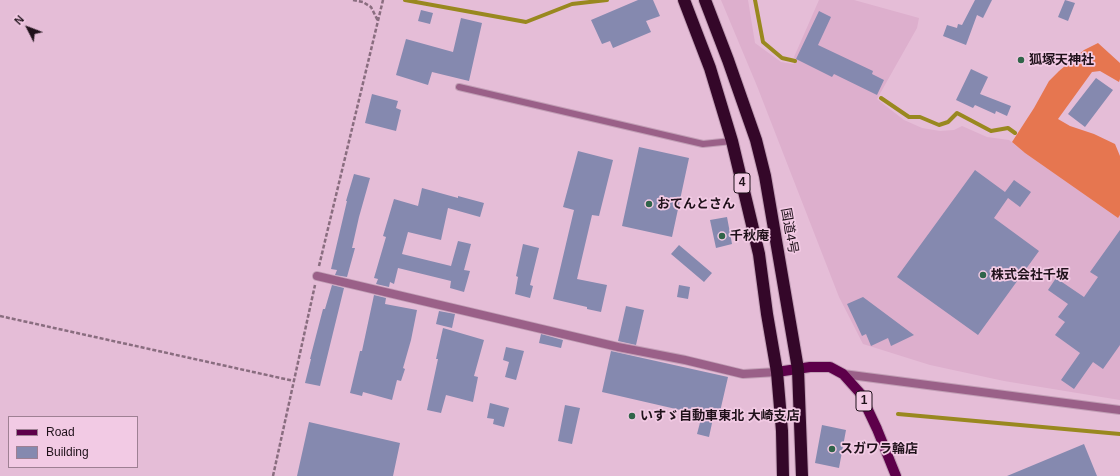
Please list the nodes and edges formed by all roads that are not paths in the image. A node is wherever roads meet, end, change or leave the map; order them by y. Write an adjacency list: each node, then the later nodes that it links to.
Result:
1 (684, 0): 4 (highway, 4)
2 (705, 0): 6 (highway, 国道4号 / 4)
3 (459, 87): 4 (lane)
4 (732, 141): 7 (highway, 4)
5 (317, 276): 7 (street)
6 (798, 368): 7 (main road, 1); 8 (main road, 1); 11 (highway, 国道4号 / 4)
7 (778, 372): 10 (highway, 4)
8 (843, 374): 9 (street); 12 (main road, 1)
9 (1120, 410)
10 (783, 476)
11 (802, 476)
12 (896, 476)

